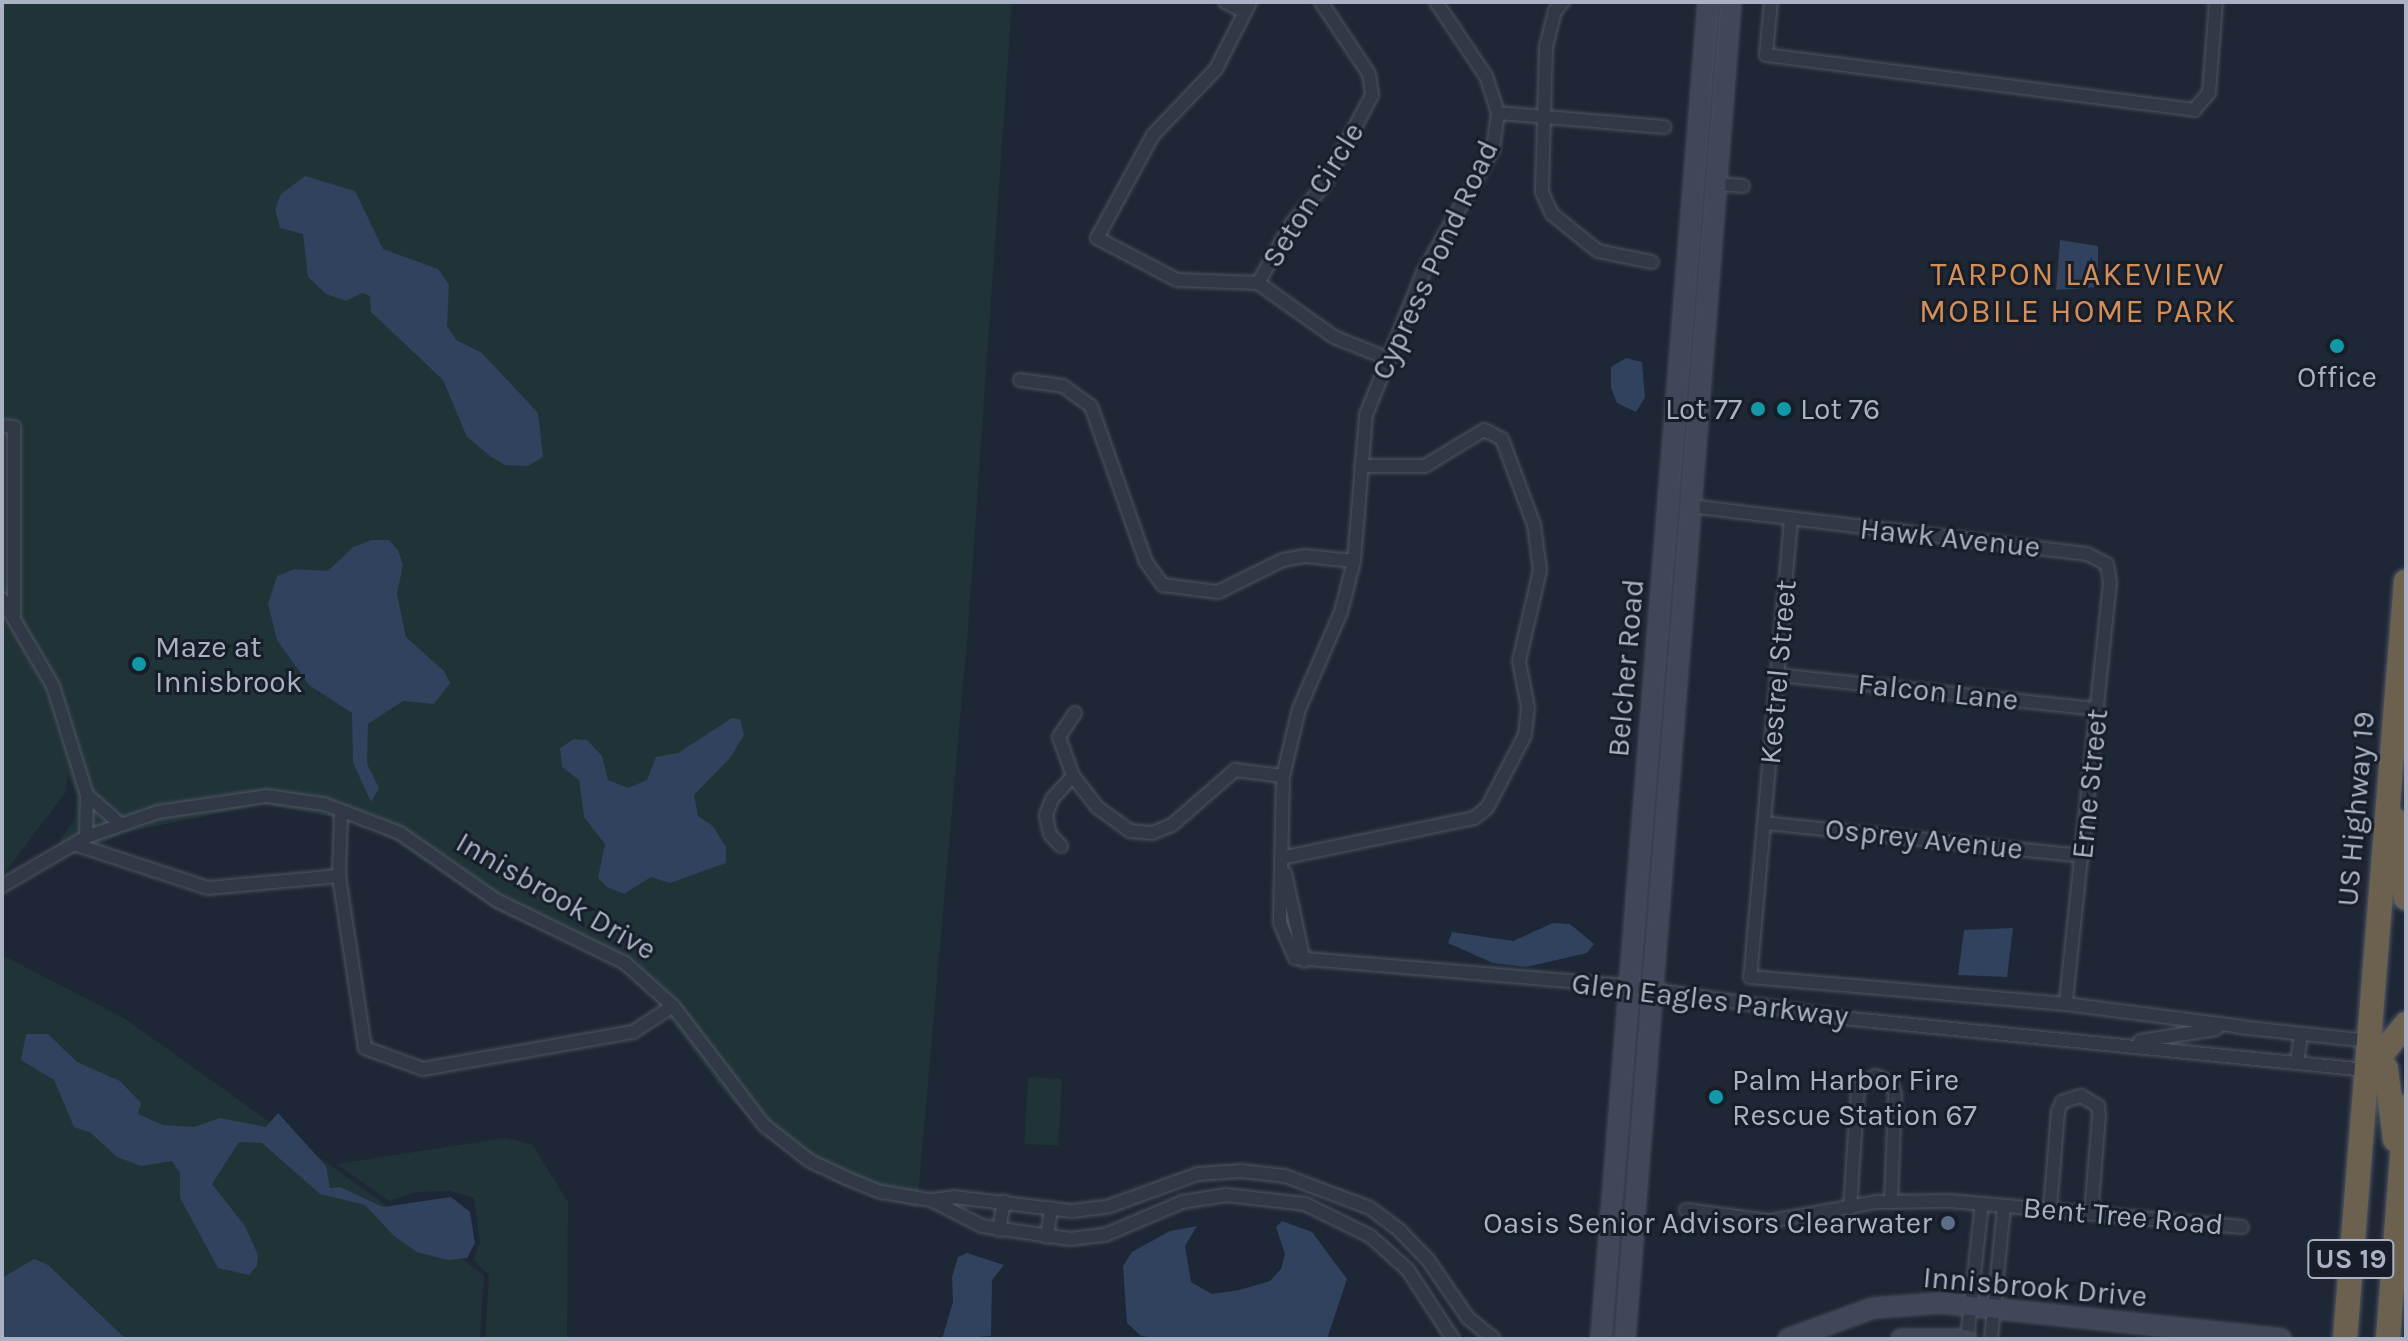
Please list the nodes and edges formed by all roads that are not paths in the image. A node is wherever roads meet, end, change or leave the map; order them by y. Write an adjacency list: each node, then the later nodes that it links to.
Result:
1 (1225, 2): 9 (street)
2 (1321, 2): 16 (street, Seton Circle)
3 (1436, 2): 10 (street, Cypress Pond Road)
4 (1563, 2): 11 (street)
5 (1708, 2): 47 (main road, Belcher Road)
6 (1731, 2): 13 (main road, Belcher Road)
7 (1771, 2): 8 (street)
8 (2216, 2)
9 (1246, 7): 16 (street, Seton Circle)
10 (1498, 113): 11 (street); 17 (street, Cypress Pond Road)
11 (1542, 117): 12 (street); 15 (street)
12 (1664, 127)
13 (1716, 184): 14 (street); 21 (main road, Belcher Road)
14 (1743, 186)
15 (1652, 262)
16 (1258, 283): 17 (street)
17 (1386, 358): 20 (street, Cypress Pond Road)
18 (1020, 380): 23 (street)
19 (2, 426): 27 (street)
20 (1361, 466): 23 (street, Cypress Pond Road); 42 (street)
21 (1690, 506): 22 (street, Hawk Avenue); 48 (main road, Belcher Road)
22 (1791, 520): 24 (street, Hawk Avenue); 28 (street, Kestrel Street)
23 (1354, 561): 32 (street, Cypress Pond Road)
24 (2107, 564): 29 (street, Erne Street)
25 (2406, 581): 34 (highway, US Highway 19 / US 19)
26 (2, 599): 27 (street)
27 (14, 614): 33 (street)
28 (1778, 675): 29 (street, Falcon Lane); 37 (street, Kestrel Street)
29 (2098, 709): 41 (street, Erne Street)
30 (1075, 713): 31 (street)
31 (1073, 776): 32 (street); 40 (street)
32 (1283, 776): 42 (street, Cypress Pond Road)
33 (87, 795): 36 (street); 38 (street)
34 (2389, 797): 45 (highway); 58 (highway, US Highway 19 / US 19)
35 (341, 811): 36 (street, Innisbrook Drive); 43 (street); 50 (street, Innisbrook Drive)
36 (118, 822): 38 (street, Innisbrook Drive)
37 (1764, 823): 41 (street, Osprey Avenue); 49 (street, Kestrel Street)
38 (86, 837): 39 (street, Innisbrook Drive)
39 (74, 844): 43 (street); 44 (street, Innisbrook Drive)
40 (1061, 846)
41 (2083, 856): 49 (street, Erne Street)
42 (1281, 858): 46 (street, Cypress Pond Road)
43 (339, 876): 50 (street)
44 (2, 886)
45 (2406, 898)
46 (1300, 959): 47 (street, Glen Eagles Parkway)
47 (1628, 986): 48 (street, Glen Eagles Parkway); 78 (main road, Belcher Road)
48 (1652, 989): 56 (street, Glen Eagles Parkway); 85 (main road, Belcher Road)
49 (2066, 1004): 51 (street)
50 (673, 1006): 63 (street, Innisbrook Drive)
51 (2144, 1017): 53 (street); 55 (street)
52 (2406, 1024): 58 (highway)
53 (2244, 1027): 54 (street, Glen Eagles Parkway); 55 (street, Glen Eagles Parkway)
54 (2301, 1034): 58 (street, Glen Eagles Parkway); 59 (street)
55 (2178, 1035): 56 (street, Glen Eagles Parkway); 57 (street)
56 (2125, 1043): 57 (street, Glen Eagles Parkway)
57 (2237, 1056): 59 (street, Glen Eagles Parkway)
58 (2372, 1056): 59 (street, Glen Eagles Parkway); 62 (highway); 91 (highway, US Highway 19 / US 19)
59 (2297, 1063)
60 (2406, 1107): 61 (highway, US 19)
61 (2406, 1114): 62 (highway, US 19)
62 (2401, 1169): 92 (highway, US 19)
63 (931, 1200): 64 (street, Innisbrook Drive); 74 (street, Innisbrook Drive)
64 (1004, 1201): 68 (street, Innisbrook Drive); 74 (street)
65 (1891, 1202): 66 (street, Bent Tree Road); 69 (street, Bent Tree Road); 69 (street)
66 (1982, 1204): 67 (street, Bent Tree Road); 76 (street, Bent Tree Road)
67 (2004, 1206): 70 (street, Bent Tree Road); 77 (street, Bent Tree Road)
68 (1051, 1208): 75 (street); 82 (street, Innisbrook Drive)
69 (1850, 1208): 71 (street, Bent Tree Road)
70 (2050, 1209): 72 (street, Bent Tree Road); 72 (street)
71 (1686, 1210)
72 (2091, 1213): 73 (street, Bent Tree Road)
73 (2242, 1227)
74 (999, 1230): 75 (street, Innisbrook Drive)
75 (1047, 1237): 81 (street, Innisbrook Drive)
76 (1977, 1245): 77 (street); 79 (street, Bent Tree Road)
77 (2000, 1247): 80 (street, Bent Tree Road)
78 (1605, 1284): 83 (main road, Belcher Road); 84 (main road)
79 (1970, 1306): 80 (main road, Innisbrook Drive); 86 (main road, Innisbrook Drive); 88 (street, Bent Tree Road)
80 (1994, 1309): 89 (street, Bent Tree Road); 90 (main road, Innisbrook Drive)
81 (1453, 1339)
82 (1494, 1339)
83 (1601, 1339)
84 (1613, 1339)
85 (1625, 1339)
86 (1788, 1339)
87 (1901, 1339): 88 (main road, Innisbrook Drive)
88 (1967, 1339)
89 (1991, 1339)
90 (2281, 1339)
91 (2345, 1339)
92 (2388, 1339)

